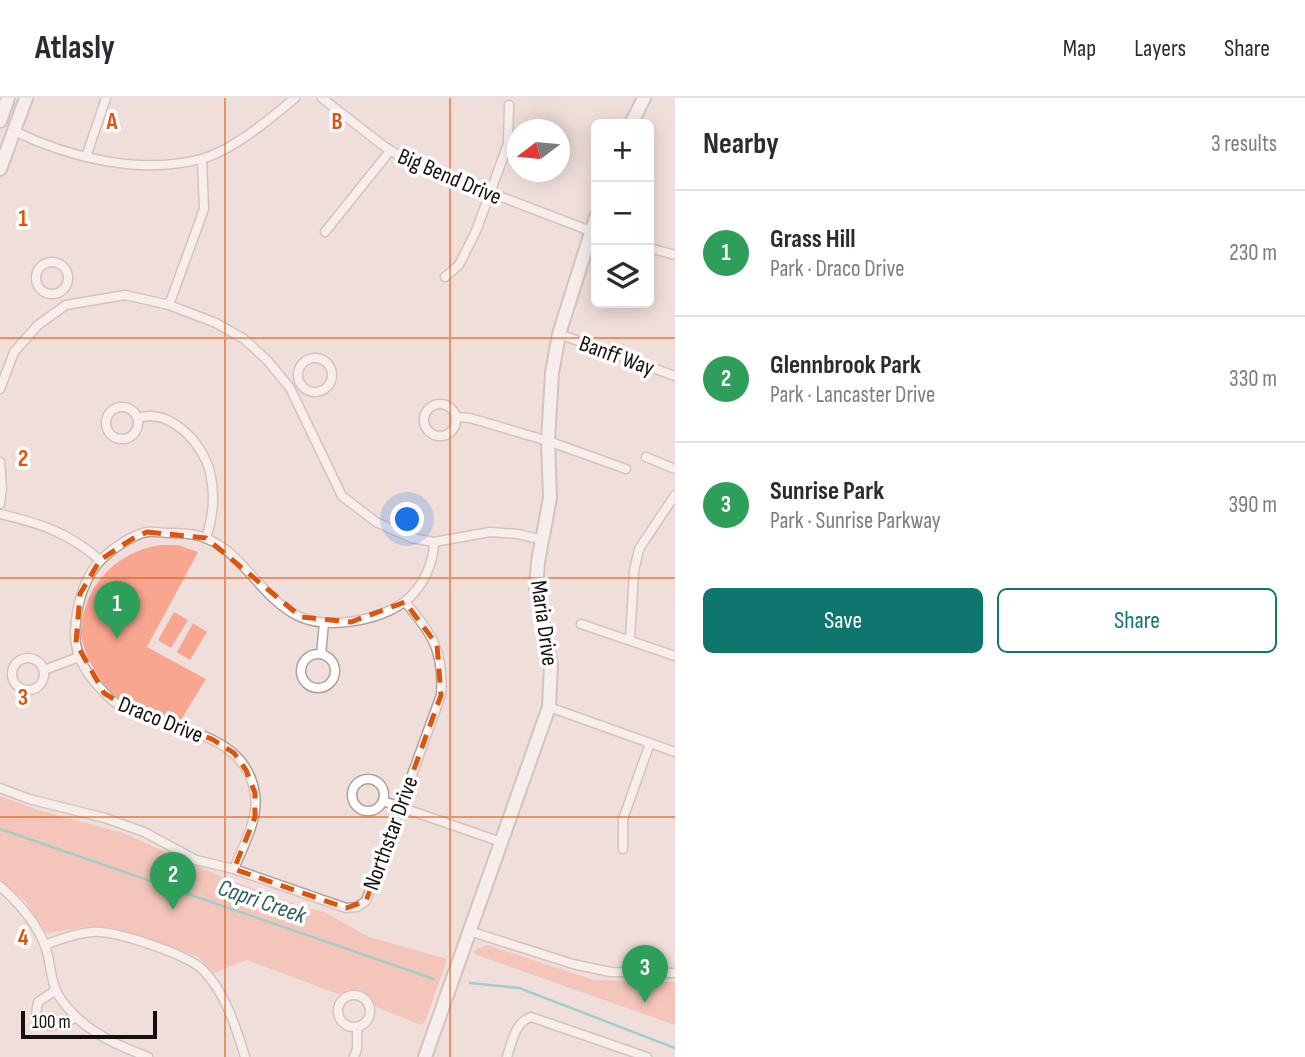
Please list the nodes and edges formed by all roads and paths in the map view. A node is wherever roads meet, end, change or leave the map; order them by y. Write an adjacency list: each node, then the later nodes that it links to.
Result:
1 (8, 98): 9 (street)
2 (26, 98): 10 (street)
3 (106, 98): 12 (street)
4 (295, 98): 13 (street)
5 (322, 98): 11 (street, Big Bend Drive)
6 (645, 98): 8 (street)
7 (509, 105): 15 (street)
8 (634, 119)
9 (0, 121)
10 (15, 131): 12 (street); 14 (street)
11 (390, 151): 15 (street, Big Bend Drive); 17 (street)
12 (86, 157): 13 (street)
13 (202, 159): 24 (street)
14 (0, 169)
15 (490, 193): 16 (street, Big Bend Drive); 21 (street)
16 (591, 231)
17 (325, 232)
18 (591, 241): 25 (street, Maria Drive)
19 (654, 249): 20 (street)
20 (675, 255)
21 (445, 277)
22 (59, 292): 23 (street)
23 (66, 305): 24 (street); 29 (street)
24 (169, 305): 28 (street)
25 (559, 334): 26 (street, Banff Way); 32 (street, Maria Drive)
26 (675, 376)
27 (300, 382): 27 (street); 28 (street)
28 (290, 388): 42 (street)
29 (0, 389)
30 (138, 418): 30 (street); 40 (street)
31 (456, 418): 31 (street); 32 (street)
32 (548, 441): 35 (street); 41 (street, Maria Drive)
33 (646, 457): 36 (street)
34 (0, 462): 38 (street)
35 (625, 469)
36 (675, 469)
37 (675, 495): 47 (street)
38 (0, 504)
39 (0, 514): 43 (street)
40 (206, 538): 43 (street, Draco Drive); 45 (street, Draco Drive)
41 (542, 540): 42 (street); 52 (street, Maria Drive)
42 (434, 542): 44 (street, Draco Drive)
43 (100, 560): 50 (street, Draco Drive)
44 (405, 602): 45 (street, Draco Drive); 57 (street, Northstar Drive)
45 (324, 623): 48 (street)
46 (581, 624): 47 (street)
47 (630, 640): 49 (street)
48 (321, 654): 48 (street)
49 (675, 656)
50 (79, 657): 51 (street); 60 (street, Draco Drive)
51 (44, 670): 51 (street)
52 (550, 707): 53 (street); 58 (street, Maria Drive)
53 (650, 743): 54 (street); 59 (street)
54 (675, 751)
55 (0, 789): 60 (street, Northstar Drive)
56 (383, 801): 56 (street); 57 (street)
57 (400, 806): 58 (street); 60 (street, Northstar Drive)
58 (501, 842): 62 (street, Maria Drive)
59 (623, 849)
60 (234, 870)
61 (0, 886): 63 (street)
62 (469, 931): 64 (street); 71 (street, Maria Drive)
63 (45, 945): 65 (street); 69 (street)
64 (675, 973)
65 (56, 990): 66 (street); 66 (street)
66 (76, 1017): 68 (street)
67 (357, 1027): 67 (street); 70 (street)
68 (148, 1057)
69 (245, 1057)
70 (354, 1057)
71 (425, 1057)
72 (507, 1057): 73 (street)
73 (647, 1057)

